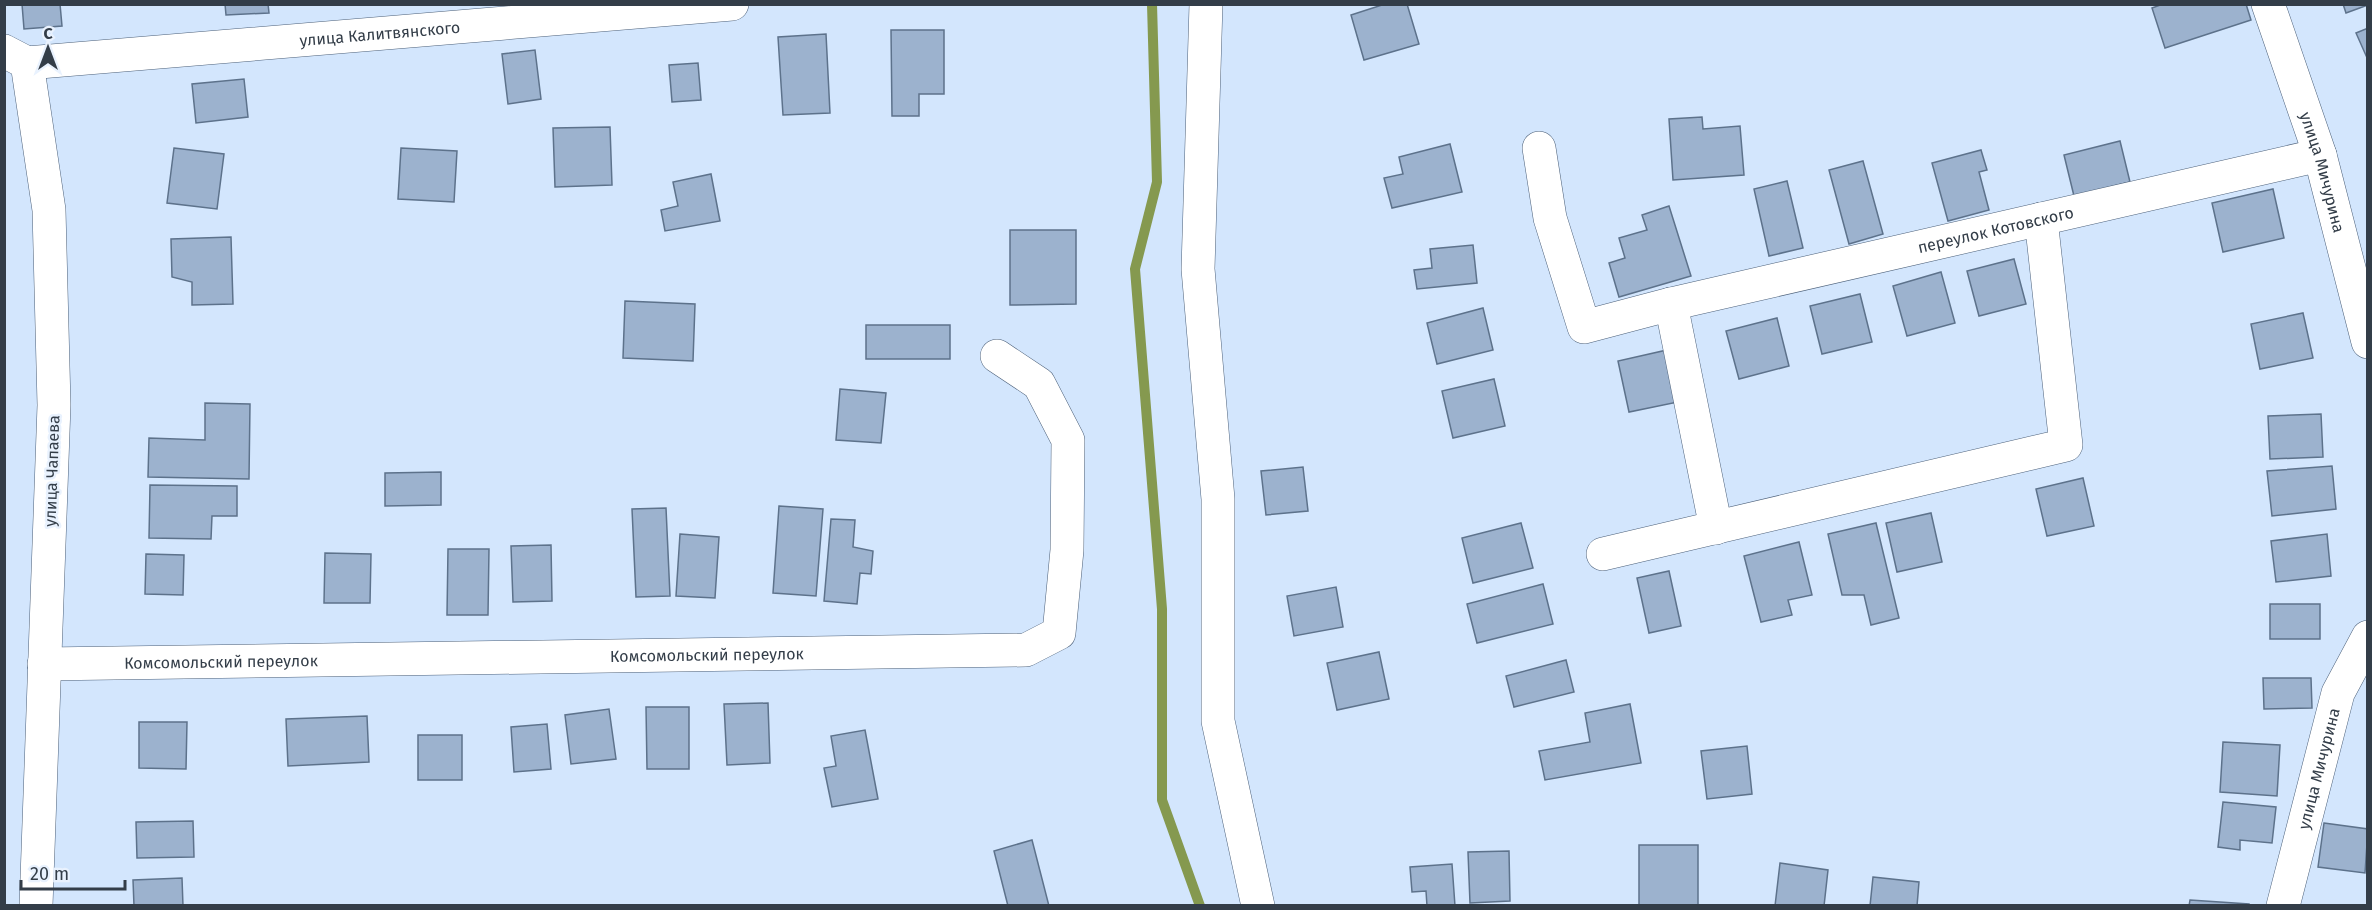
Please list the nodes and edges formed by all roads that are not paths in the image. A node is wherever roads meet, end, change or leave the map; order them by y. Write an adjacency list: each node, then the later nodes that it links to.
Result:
1 (732, 4): 4 (street, улица Калитвянского)
2 (1206, 4): 16 (street)
3 (2268, 4): 6 (street, улица Мичурина)
4 (16, 57): 14 (street, улица Чапаева)
5 (1539, 148): 8 (street, переулок Котовского)
6 (2320, 155): 7 (street, переулок Котовского); 9 (street, улица Мичурина)
7 (2041, 219): 8 (street, переулок Котовского); 11 (street)
8 (1671, 304): 11 (street)
9 (2367, 342)
10 (997, 356): 14 (street, Комсомольский переулок)
11 (1716, 528): 12 (street)
12 (1603, 554)
13 (2367, 637): 17 (street, улица Мичурина)
14 (44, 664): 15 (street, улица Чапаева)
15 (36, 906)
16 (1258, 906)
17 (2283, 906)

